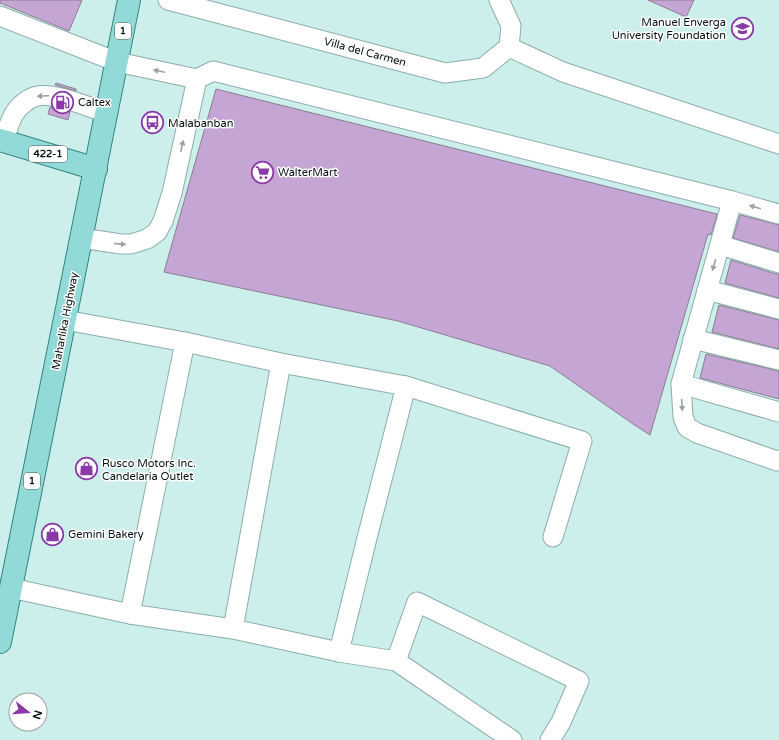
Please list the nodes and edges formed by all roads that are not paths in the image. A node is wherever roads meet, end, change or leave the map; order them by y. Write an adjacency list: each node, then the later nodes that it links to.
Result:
1 (129, 0): 6 (main road, Maharlika Highway / 1)
2 (168, 0): 5 (street, Villa del Carmen)
3 (499, 0): 5 (street)
4 (0, 16): 6 (street)
5 (509, 47): 10 (street)
6 (117, 62): 7 (street, one-way to 6); 8 (main road, Maharlika Highway / 1)
7 (197, 79): 12 (street); 14 (street, one-way to 7)
8 (107, 113): 9 (street, one-way to 9); 11 (main road, Maharlika Highway / 1)
9 (2, 140): 11 (main road, 422-1)
10 (779, 144)
11 (96, 169): 14 (main road, Maharlika Highway / 1)
12 (732, 201): 13 (street, one-way to 12); 15 (street)
13 (779, 214)
14 (82, 238): 19 (main road, Maharlika Highway / 1)
15 (720, 245): 16 (street); 17 (street, one-way to 17)
16 (779, 262)
17 (707, 290): 18 (street); 20 (street)
18 (779, 309)
19 (65, 320): 21 (street); 29 (main road, Maharlika Highway / 1)
20 (693, 339): 22 (street); 24 (street)
21 (185, 342): 23 (street); 30 (street)
22 (779, 360)
23 (282, 363): 25 (street); 31 (street)
24 (681, 384): 26 (street); 27 (street, one-way to 27)
25 (406, 386): 28 (street); 33 (street)
26 (779, 412)
27 (779, 460)
28 (553, 536)
29 (11, 588): 30 (street); 32 (main road, Maharlika Highway / 1)
30 (130, 614): 31 (street)
31 (233, 629): 33 (street)
32 (0, 642)
33 (339, 652): 34 (street)
34 (396, 661): 35 (street); 36 (street)
35 (512, 740)
36 (550, 740)

